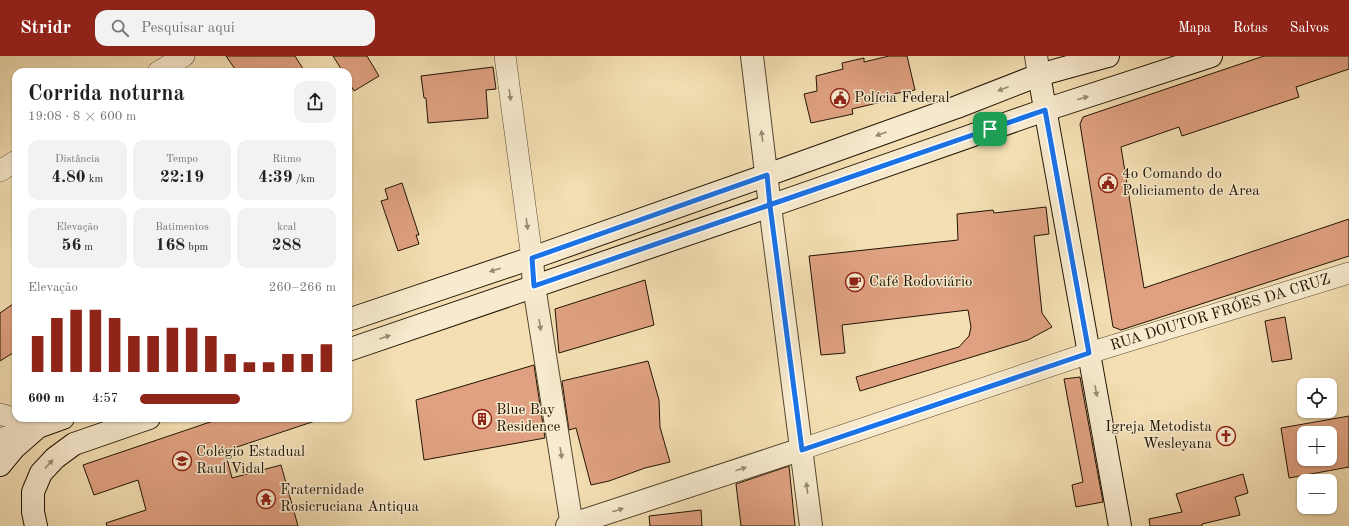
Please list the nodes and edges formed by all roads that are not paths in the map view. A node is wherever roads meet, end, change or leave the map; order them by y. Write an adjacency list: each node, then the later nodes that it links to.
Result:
1 (184, 56): 7 (street)
2 (505, 56): 13 (street, one-way to 13)
3 (752, 56): 11 (main road, one-way to 3)
4 (1108, 56): 6 (main road)
5 (1211, 56): 8 (main road, one-way to 5)
6 (1038, 66): 8 (main road); 11 (main road, one-way to 11)
7 (164, 68)
8 (1045, 110): 12 (main road); 18 (main road)
9 (12, 164): 10 (street)
10 (0, 171)
11 (767, 175): 12 (main road); 13 (main road)
12 (770, 206): 15 (main road); 25 (main road)
13 (532, 258): 15 (main road); 16 (main road, one-way to 16)
14 (1349, 273): 18 (street, RUA DOUTOR FRÓES DA CRUZ)
15 (534, 286): 17 (main road, one-way to 15); 28 (main road, one-way to 28)
16 (352, 319)
17 (352, 349)
18 (1089, 353): 25 (street, RUA DOUTOR FRÓES DA CRUZ); 30 (main road, one-way to 30)
19 (0, 414): 20 (street)
20 (12, 418)
21 (27, 422): 23 (street)
22 (137, 422): 27 (main road, one-way to 22)
23 (49, 423): 24 (street); 26 (main road)
24 (0, 438)
25 (802, 450): 28 (main road, RUA DOUTOR FRÓES DA CRUZ, one-way to 25); 29 (main road, one-way to 25)
26 (0, 465)
27 (36, 526)
28 (570, 526)
29 (811, 526)
30 (1120, 526)

